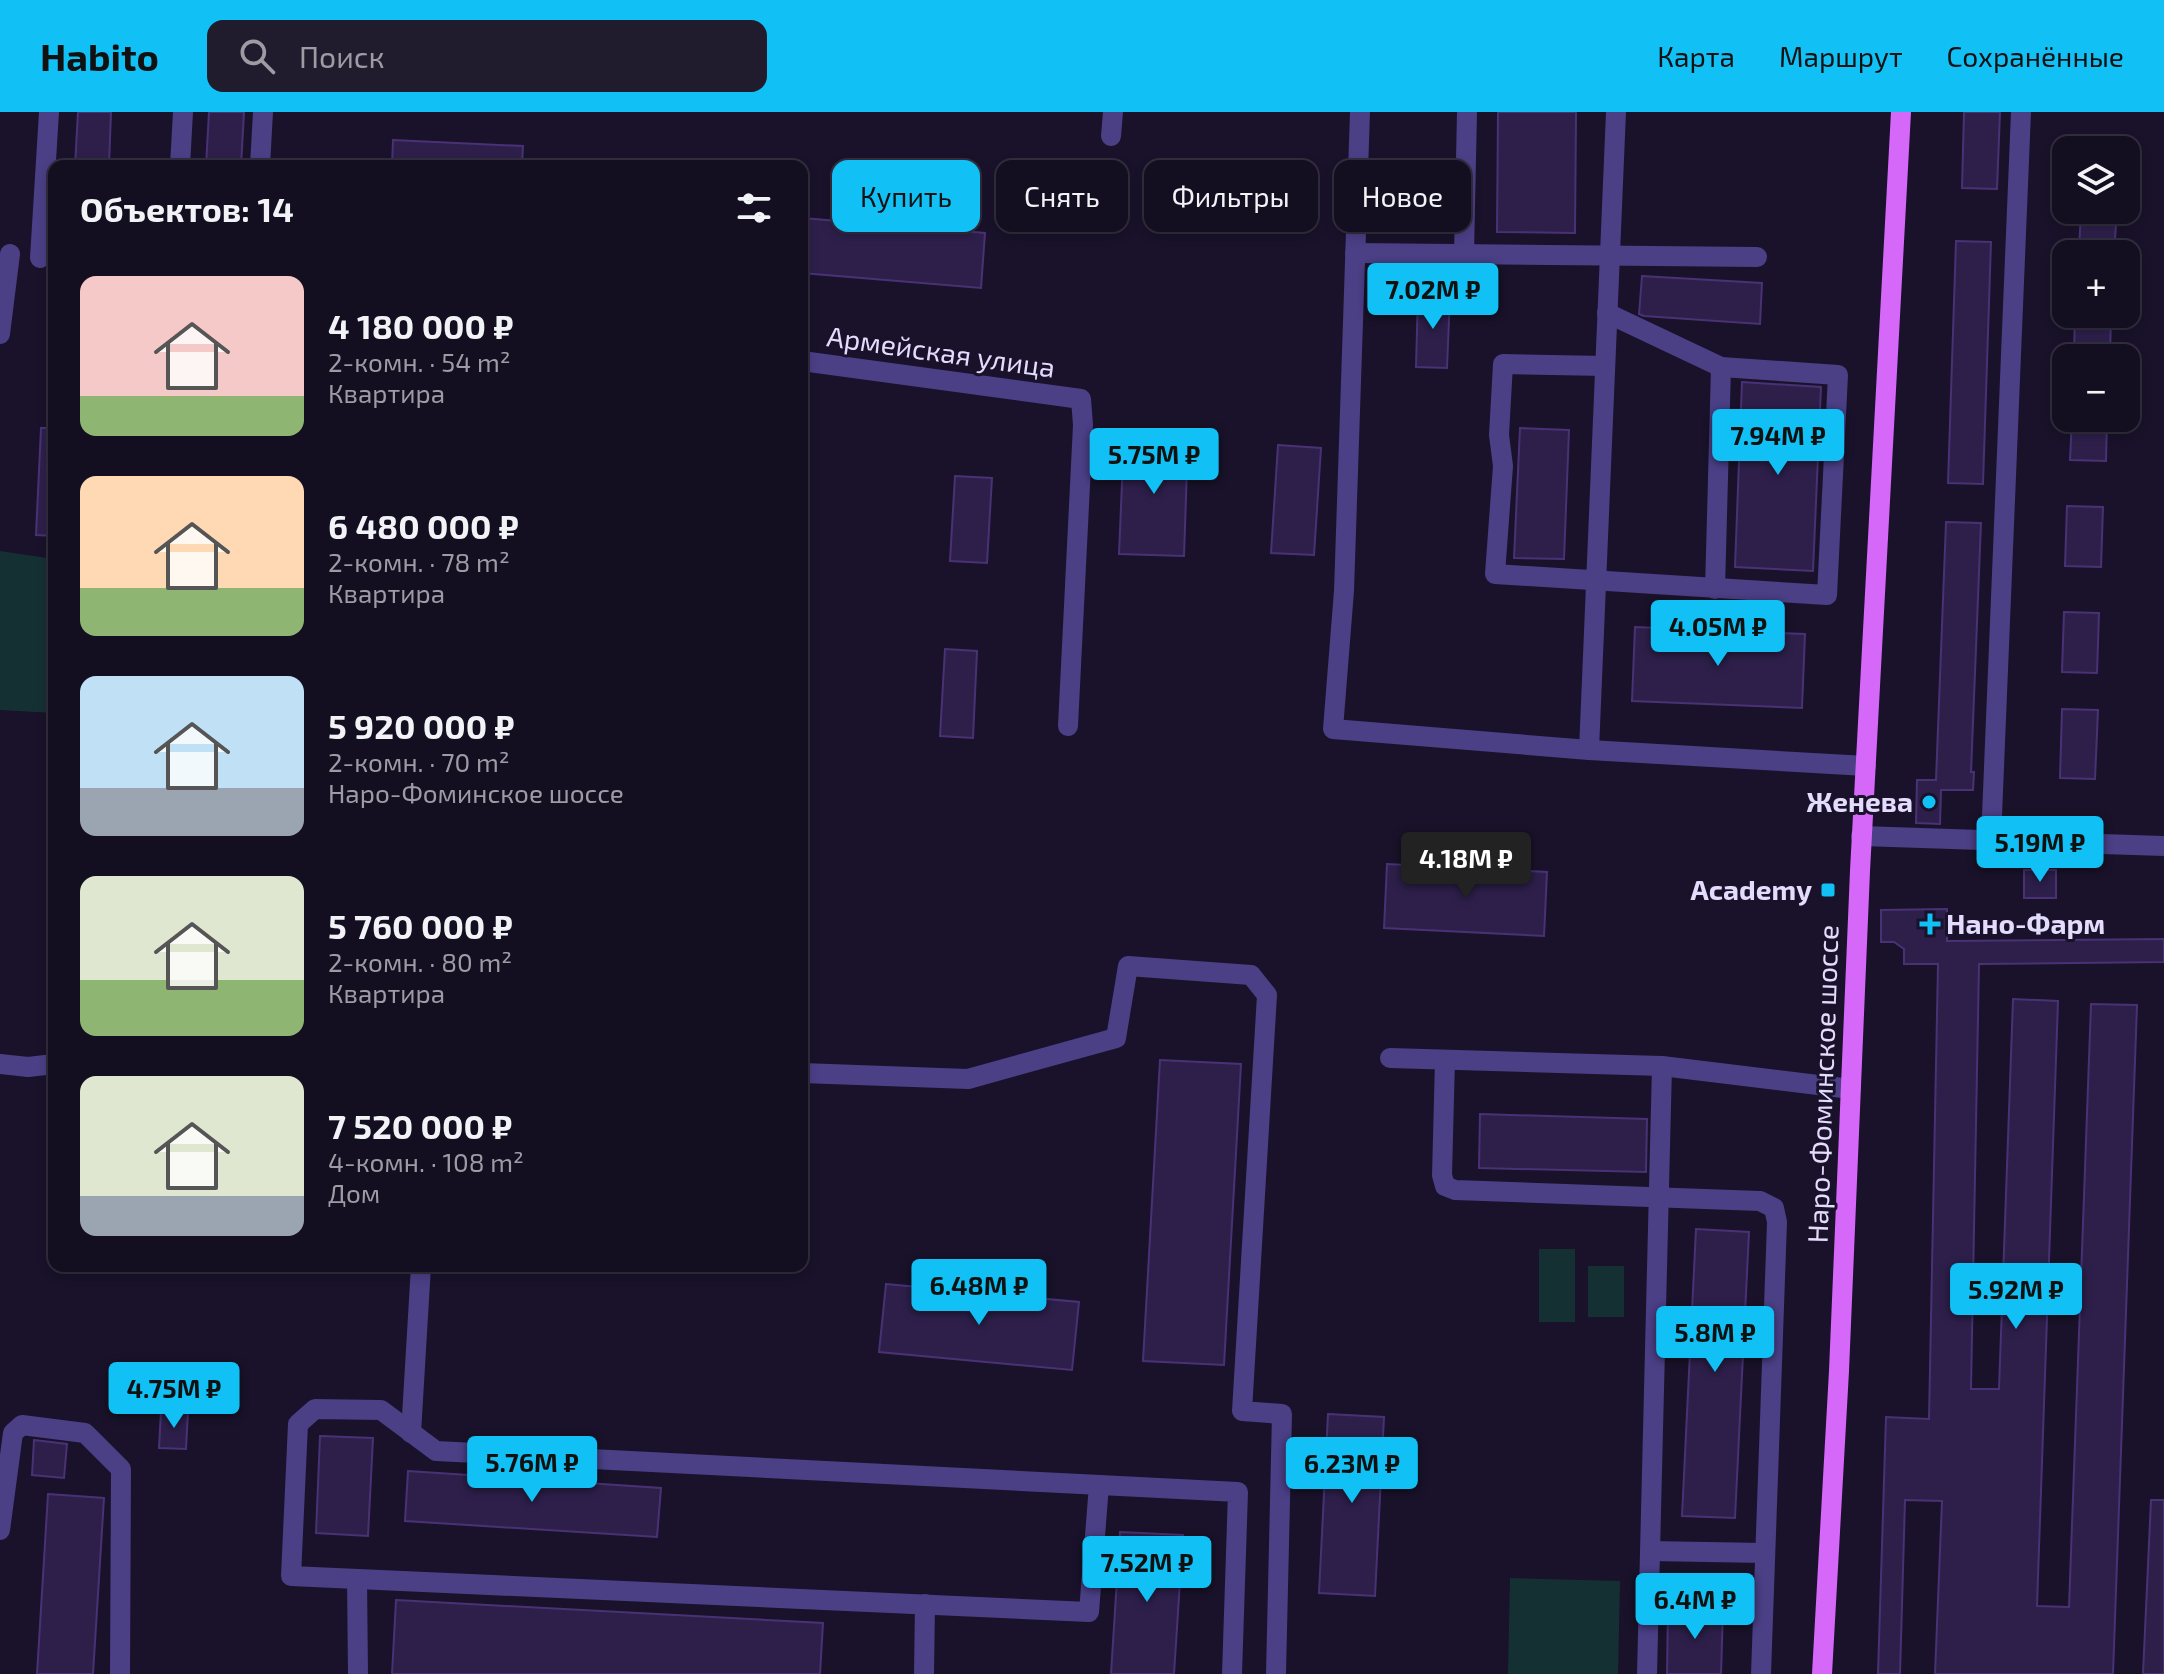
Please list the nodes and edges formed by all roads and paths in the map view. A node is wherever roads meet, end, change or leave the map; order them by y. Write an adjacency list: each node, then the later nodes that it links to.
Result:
1 (49, 112): 11 (street)
2 (183, 112): 12 (street)
3 (263, 112): 13 (street)
4 (1113, 112): 10 (street)
5 (1360, 112): 16 (street)
6 (1467, 112): 17 (street)
7 (1616, 112): 18 (street)
8 (1901, 112): 30 (main road, Наро-Фоминское шоссе)
9 (2021, 112): 32 (street)
10 (1111, 136)
11 (48, 160)
12 (180, 160)
13 (260, 160)
14 (48, 186): 20 (street)
15 (5, 253): 20 (street); 22 (street)
16 (1355, 253): 17 (street); 29 (street)
17 (1464, 254): 18 (street)
18 (1610, 255): 19 (street); 21 (street)
19 (1757, 257)
20 (47, 259)
21 (1607, 313): 24 (street); 25 (street)
22 (0, 334)
23 (808, 362): 28 (street, Армейская улица)
24 (1605, 366): 26 (street); 26 (street)
25 (1721, 367): 27 (street); 27 (street)
26 (1596, 580): 27 (street); 29 (street)
27 (1715, 589)
28 (1068, 726)
29 (1589, 750): 30 (street)
30 (1866, 766): 31 (main road, Наро-Фоминское шоссе)
31 (1861, 836): 32 (street); 40 (main road, Наро-Фоминское шоссе)
32 (1991, 840): 33 (street)
33 (2164, 846)
34 (1390, 1058): 35 (street)
35 (1445, 1060): 38 (street); 41 (street)
36 (0, 1064): 37 (street)
37 (48, 1065)
38 (1662, 1066): 40 (street); 41 (street)
39 (808, 1073): 54 (street)
40 (1851, 1089): 57 (main road, Наро-Фоминское шоссе)
41 (1658, 1197): 46 (street); 47 (street)
42 (421, 1272): 43 (street)
43 (411, 1433): 44 (street); 48 (street)
44 (1099, 1485): 49 (street); 53 (street)
45 (0, 1530): 50 (street)
46 (1650, 1551): 47 (street); 55 (street)
47 (1765, 1553): 56 (street)
48 (357, 1579): 49 (street); 51 (street)
49 (925, 1604): 52 (street)
50 (120, 1674)
51 (358, 1674)
52 (924, 1674)
53 (1232, 1674)
54 (1276, 1674)
55 (1647, 1674)
56 (1761, 1674)
57 (1822, 1674)

